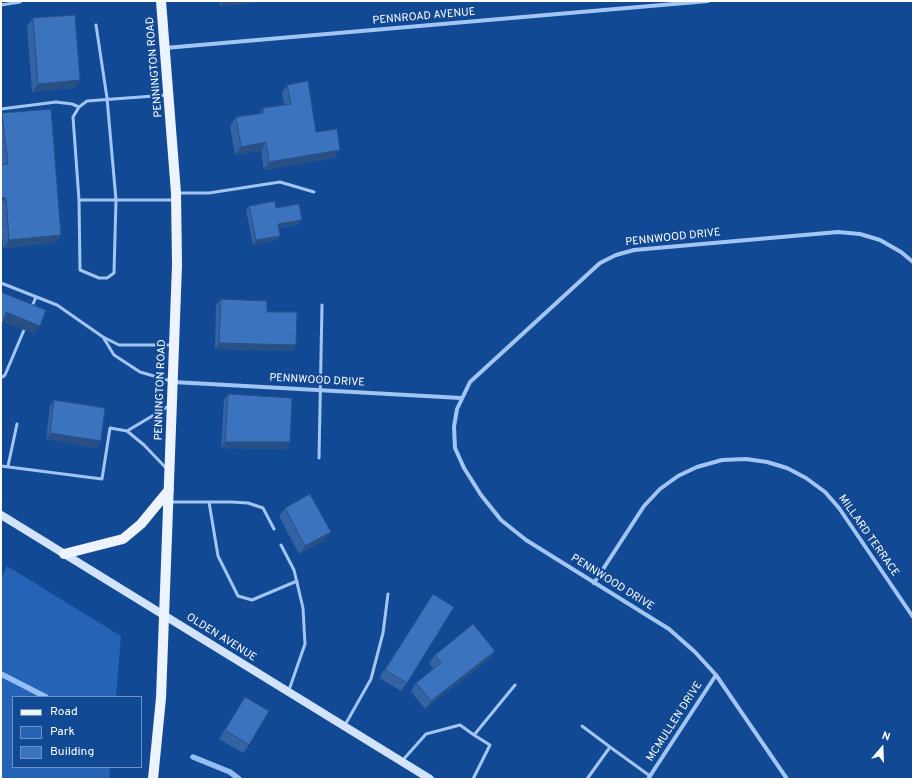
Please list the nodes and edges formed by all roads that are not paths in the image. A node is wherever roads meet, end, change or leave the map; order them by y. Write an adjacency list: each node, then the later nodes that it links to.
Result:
1 (161, 1): 6 (main road, PENNINGTON ROAD)
2 (708, 1): 6 (street, PENNROAD AVENUE)
3 (20, 2): 4 (lane)
4 (1, 5)
5 (96, 25): 8 (lane)
6 (165, 48): 7 (main road, PENNINGTON ROAD)
7 (169, 95): 8 (lane); 12 (main road, PENNINGTON ROAD)
8 (107, 98): 9 (lane); 14 (lane)
9 (79, 107): 10 (lane); 13 (lane)
10 (1, 109)
11 (314, 192): 12 (lane)
12 (176, 196): 14 (lane); 22 (main road, PENNINGTON ROAD)
13 (79, 200): 14 (lane); 14 (lane)
14 (116, 200)
15 (913, 262): 26 (street, PENNWOOD DRIVE)
16 (1, 283): 17 (lane)
17 (36, 297): 19 (lane); 21 (lane)
18 (322, 305): 25 (lane)
19 (30, 314)
20 (24, 330): 23 (lane)
21 (103, 337): 22 (lane); 24 (lane)
22 (174, 345): 24 (main road, PENNINGTON ROAD)
23 (1, 378)
24 (173, 382): 25 (street, PENNWOOD DRIVE); 27 (main road, PENNINGTON ROAD)
25 (320, 390): 26 (street, PENNWOOD DRIVE); 30 (lane)
26 (461, 398): 42 (street, PENNWOOD DRIVE)
27 (172, 404): 29 (lane); 33 (main road, PENNINGTON ROAD)
28 (17, 424): 32 (lane)
29 (127, 431): 32 (lane); 33 (lane)
30 (319, 458)
31 (1, 466): 32 (lane)
32 (8, 466)
33 (170, 472): 34 (main road, PENNINGTON ROAD)
34 (169, 490): 35 (main road, PENNINGTON ROAD); 40 (main road)
35 (168, 502): 36 (lane); 44 (main road, PENNINGTON ROAD)
36 (209, 502): 38 (lane); 41 (lane)
37 (1, 515): 40 (main road, OLDEN AVENUE)
38 (274, 529)
39 (281, 545): 41 (lane)
40 (64, 554): 44 (main road, OLDEN AVENUE)
41 (296, 581): 48 (lane)
42 (594, 583): 45 (street, MILLARD TERRACE); 46 (street, PENNWOOD DRIVE)
43 (388, 594): 49 (lane)
44 (164, 615): 48 (main road, OLDEN AVENUE); 55 (main road, PENNINGTON ROAD)
45 (913, 617)
46 (716, 675): 54 (street, MCMULLEN DRIVE); 59 (street, PENNWOOD DRIVE)
47 (515, 685): 51 (lane)
48 (288, 692): 49 (main road, OLDEN AVENUE)
49 (344, 726): 53 (main road, OLDEN AVENUE)
50 (582, 726): 52 (lane)
51 (474, 735): 53 (lane); 57 (lane)
52 (610, 747): 54 (lane); 58 (lane)
53 (402, 761): 56 (main road, OLDEN AVENUE)
54 (649, 778)
55 (153, 779)
56 (430, 779)
57 (473, 779)
58 (587, 779)
59 (787, 779)

